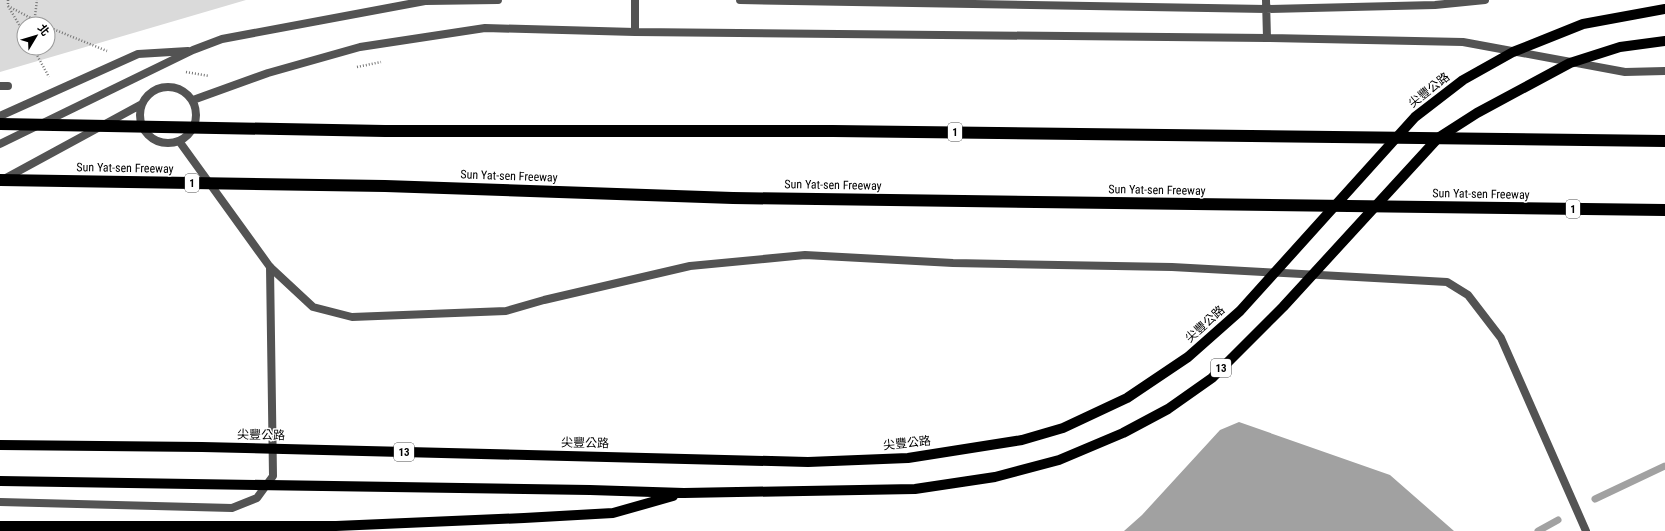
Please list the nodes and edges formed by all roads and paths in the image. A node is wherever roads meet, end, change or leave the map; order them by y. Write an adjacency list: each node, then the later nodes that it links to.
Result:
1 (8, 0): 8 (path)
2 (37, 0): 12 (path)
3 (498, 0): 18 (street)
4 (634, 0): 15 (street)
5 (740, 0): 9 (street)
6 (1266, 0): 9 (street)
7 (1485, 0): 9 (street)
8 (8, 6): 11 (path); 13 (path)
9 (1266, 9): 16 (street)
10 (1665, 9): 37 (main road, 尖豐公路 / 13)
11 (27, 16)
12 (35, 16)
13 (16, 20)
14 (56, 30): 19 (path)
15 (635, 32): 16 (street); 27 (street)
16 (1267, 38): 24 (street)
17 (1665, 41): 39 (main road, 13)
18 (193, 50): 29 (street); 33 (street)
19 (114, 54)
20 (37, 56): 26 (path)
21 (388, 61): 22 (path)
22 (349, 68)
23 (179, 71): 25 (path)
24 (1665, 71)
25 (216, 77)
26 (52, 82)
27 (193, 100): 28 (street); 31 (street)
28 (142, 104): 31 (street); 34 (street)
29 (0, 116)
30 (0, 124): 32 (highway, 1)
31 (178, 141): 36 (street)
32 (1665, 141)
33 (0, 144)
34 (0, 181): 35 (highway, Sun Yat-sen Freeway / 1)
35 (1665, 210)
36 (270, 267): 40 (street); 42 (street)
37 (0, 445)
38 (0, 481): 39 (main road, 13)
39 (684, 493): 41 (main road)
40 (0, 502)
41 (0, 526)
42 (1586, 531)

